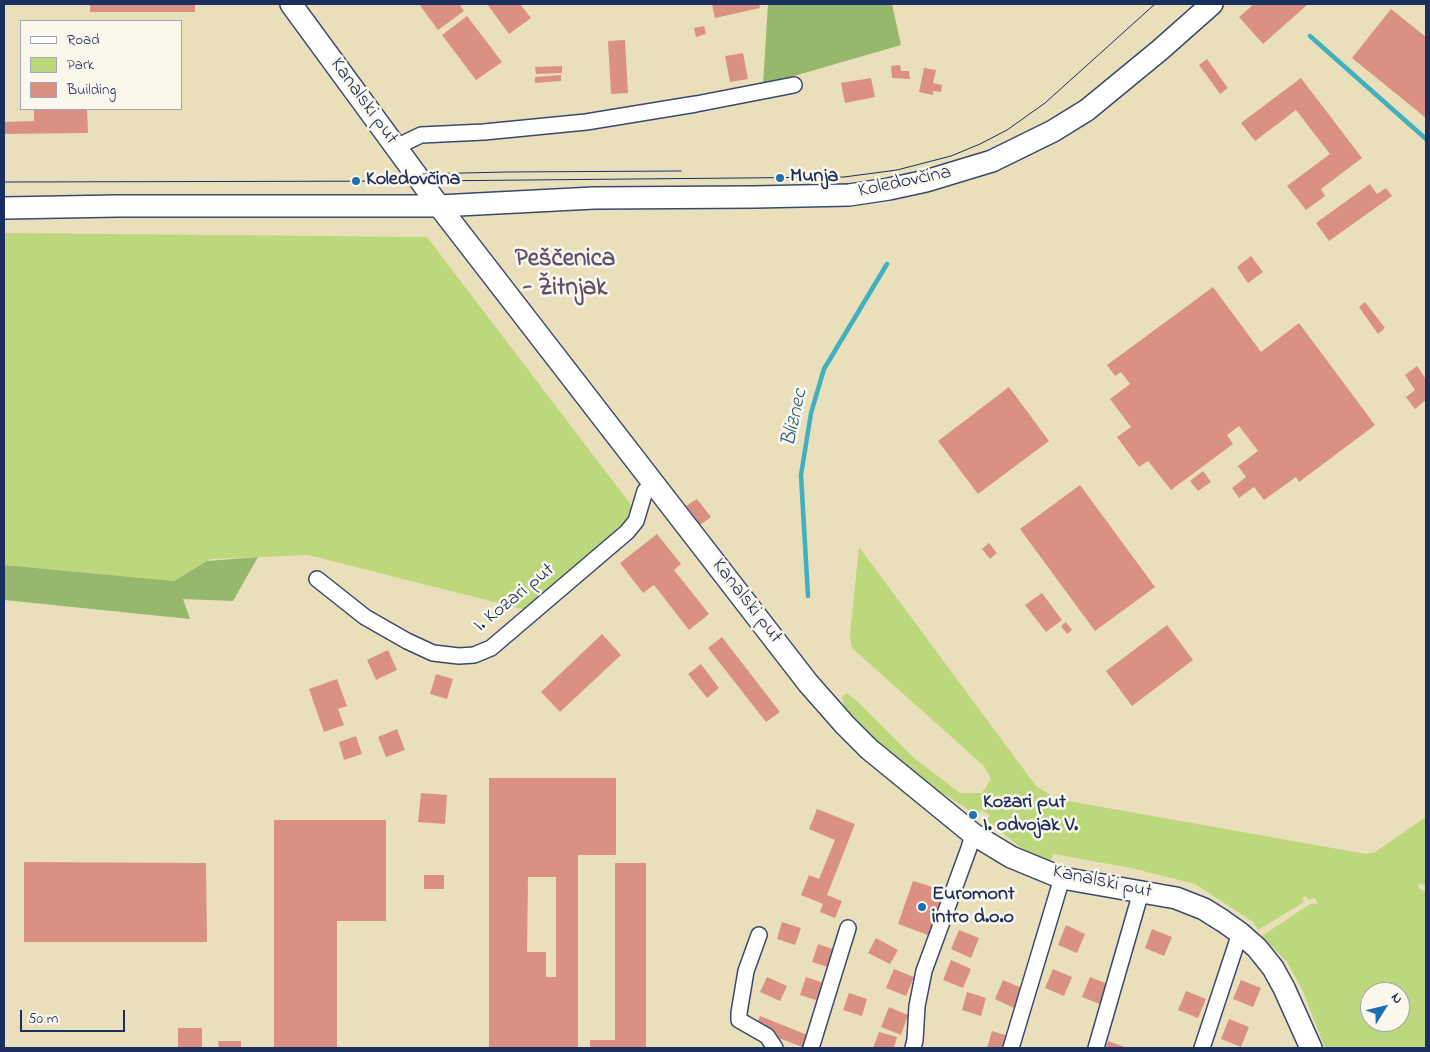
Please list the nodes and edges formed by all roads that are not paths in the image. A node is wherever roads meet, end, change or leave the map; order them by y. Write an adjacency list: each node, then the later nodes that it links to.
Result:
1 (291, 4): 4 (street, Kanalski put)
2 (1212, 4): 5 (street, Koledovčina)
3 (794, 85): 4 (street)
4 (396, 147): 5 (street, Kanalski put)
5 (439, 206): 6 (street, Koledovčina); 7 (street, Kanalski put)
6 (4, 208)
7 (654, 482): 8 (street, I. Kozari put); 9 (street, Kanalski put)
8 (317, 579)
9 (973, 834): 10 (street, Kanalski put); 17 (street)
10 (1062, 878): 11 (street, Kanalski put); 18 (street)
11 (1141, 892): 13 (street, Kanalski put); 19 (street)
12 (848, 928): 16 (street)
13 (1240, 933): 20 (street); 21 (street, Kanalski put)
14 (759, 935): 15 (street)
15 (775, 1048)
16 (812, 1048)
17 (912, 1048)
18 (1011, 1048)
19 (1096, 1048)
20 (1202, 1048)
21 (1311, 1048)

